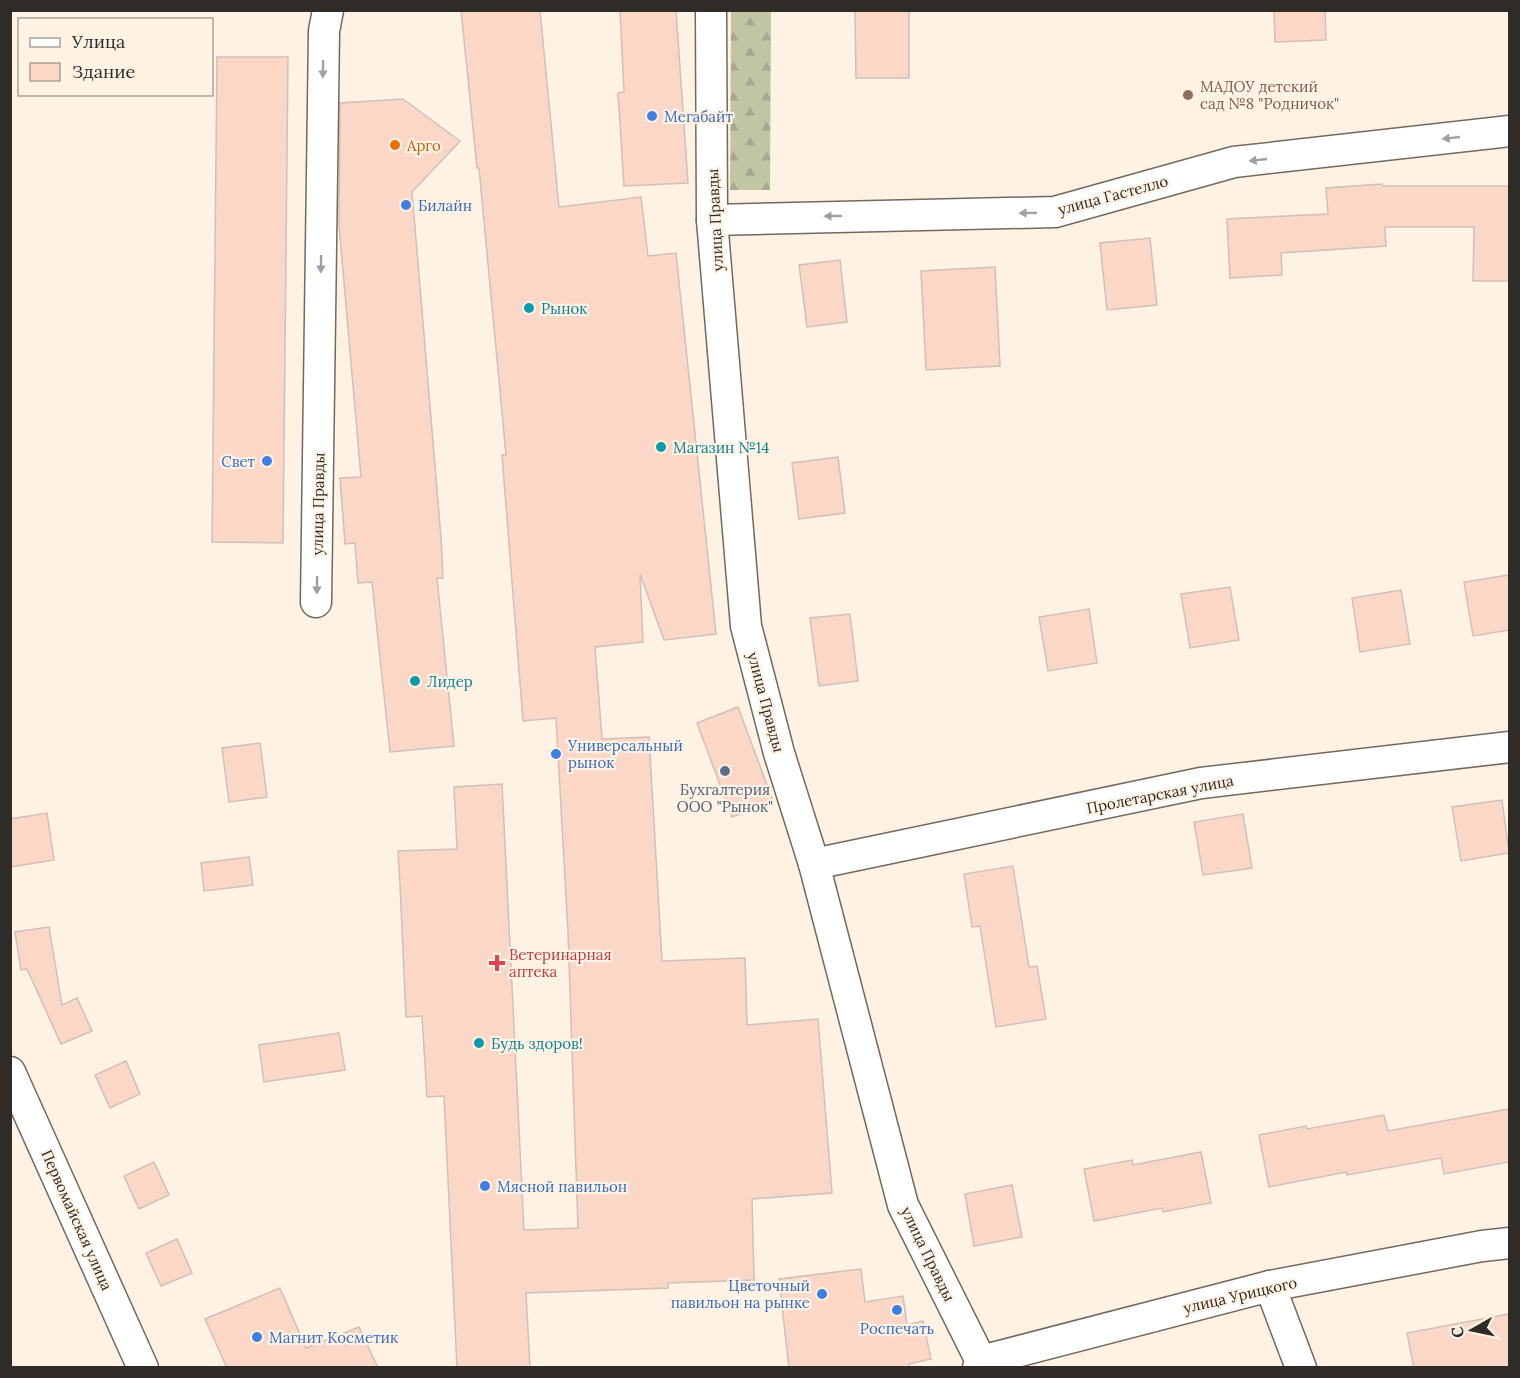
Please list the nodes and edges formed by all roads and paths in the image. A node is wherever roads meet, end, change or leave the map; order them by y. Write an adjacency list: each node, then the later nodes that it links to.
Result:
1 (328, 10): 5 (street, улица Правды, one-way to 5)
2 (711, 10): 4 (street, улица Правды)
3 (1509, 131): 4 (street, улица Гастелло, one-way to 4)
4 (712, 220): 7 (street, улица Правды)
5 (316, 602)
6 (1509, 747): 7 (street, Пролетарская улица)
7 (814, 864): 11 (street, улица Правды)
8 (10, 1072): 12 (street, Первомайская улица)
9 (1509, 1243): 10 (street, улица Урицкого)
10 (1270, 1286): 11 (street, улица Урицкого); 13 (street)
11 (980, 1364)
12 (143, 1368)
13 (1301, 1368)

